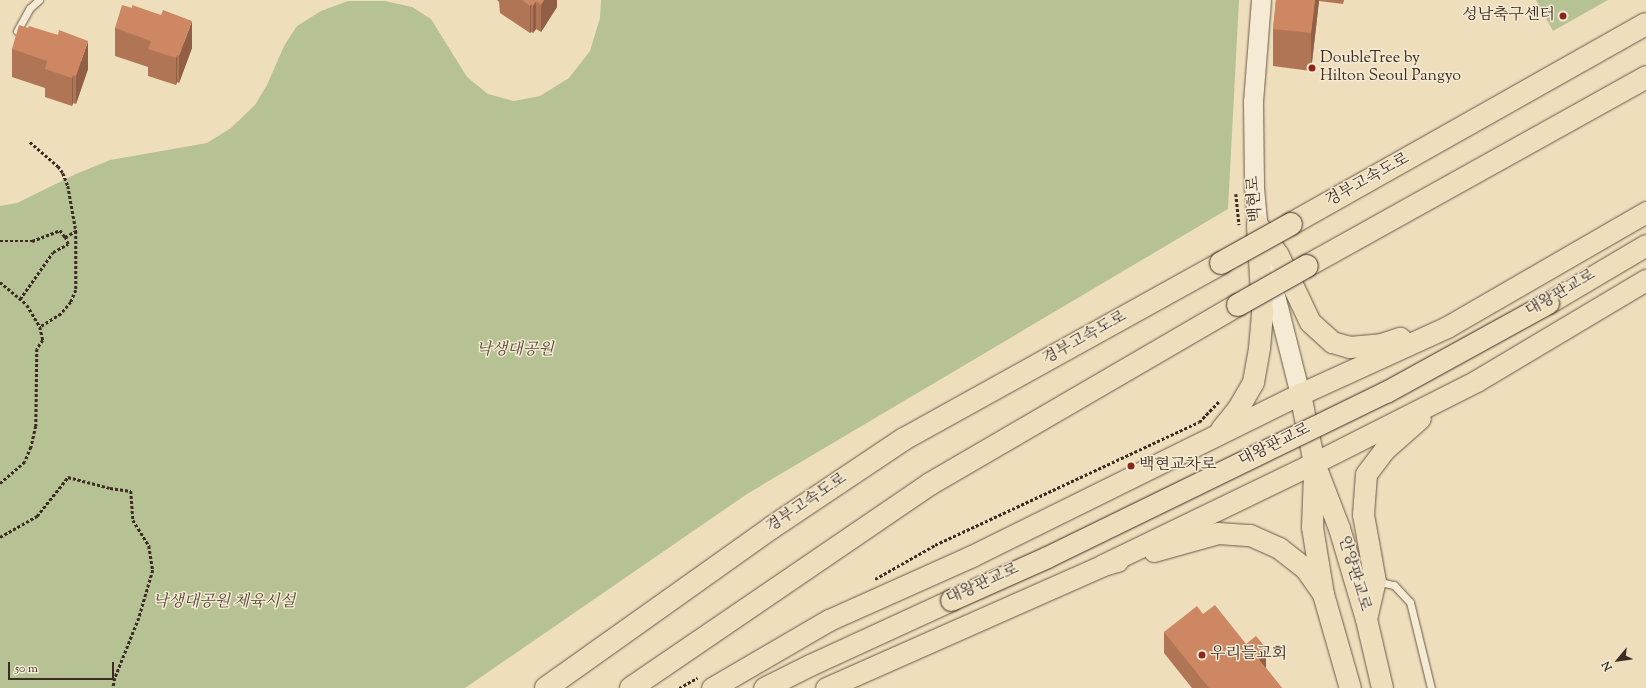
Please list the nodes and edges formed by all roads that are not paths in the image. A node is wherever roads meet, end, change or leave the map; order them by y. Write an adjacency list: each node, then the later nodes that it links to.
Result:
1 (39, 0): 4 (lane)
2 (1261, 0): 7 (main road, 백현로)
3 (1646, 24): 19 (highway, 경부고속도로, bridge)
4 (17, 31)
5 (1646, 77): 20 (highway, bridge)
6 (1646, 212): 10 (main road, 대왕판교로)
7 (1257, 224): 10 (main road); 12 (main road, 백현로); 13 (main road)
8 (1646, 246): 22 (main road, 대왕판교로, bridge)
9 (1646, 280): 11 (main road, 대왕판교로)
10 (1447, 327): 12 (main road, 대왕판교로)
11 (1478, 380): 14 (main road, 대왕판교로); 16 (main road)
12 (1300, 394): 13 (main road, 대왕판교로); 14 (main road, 안양판교로)
13 (1216, 435): 21 (main road, 대왕판교로)
14 (1314, 463): 15 (main road, 대왕판교로); 17 (main road, 안양판교로); 18 (main road, 안양판교로)
15 (1103, 565): 17 (main road); 23 (main road)
16 (1375, 581): 18 (main road); 26 (lane)
17 (1323, 594): 24 (main road, 안양판교로)
18 (1366, 619): 25 (main road, 안양판교로)
19 (546, 688)
20 (631, 688)
21 (712, 688)
22 (764, 688)
23 (826, 688)
24 (1350, 688)
25 (1382, 688)
26 (1431, 688)

